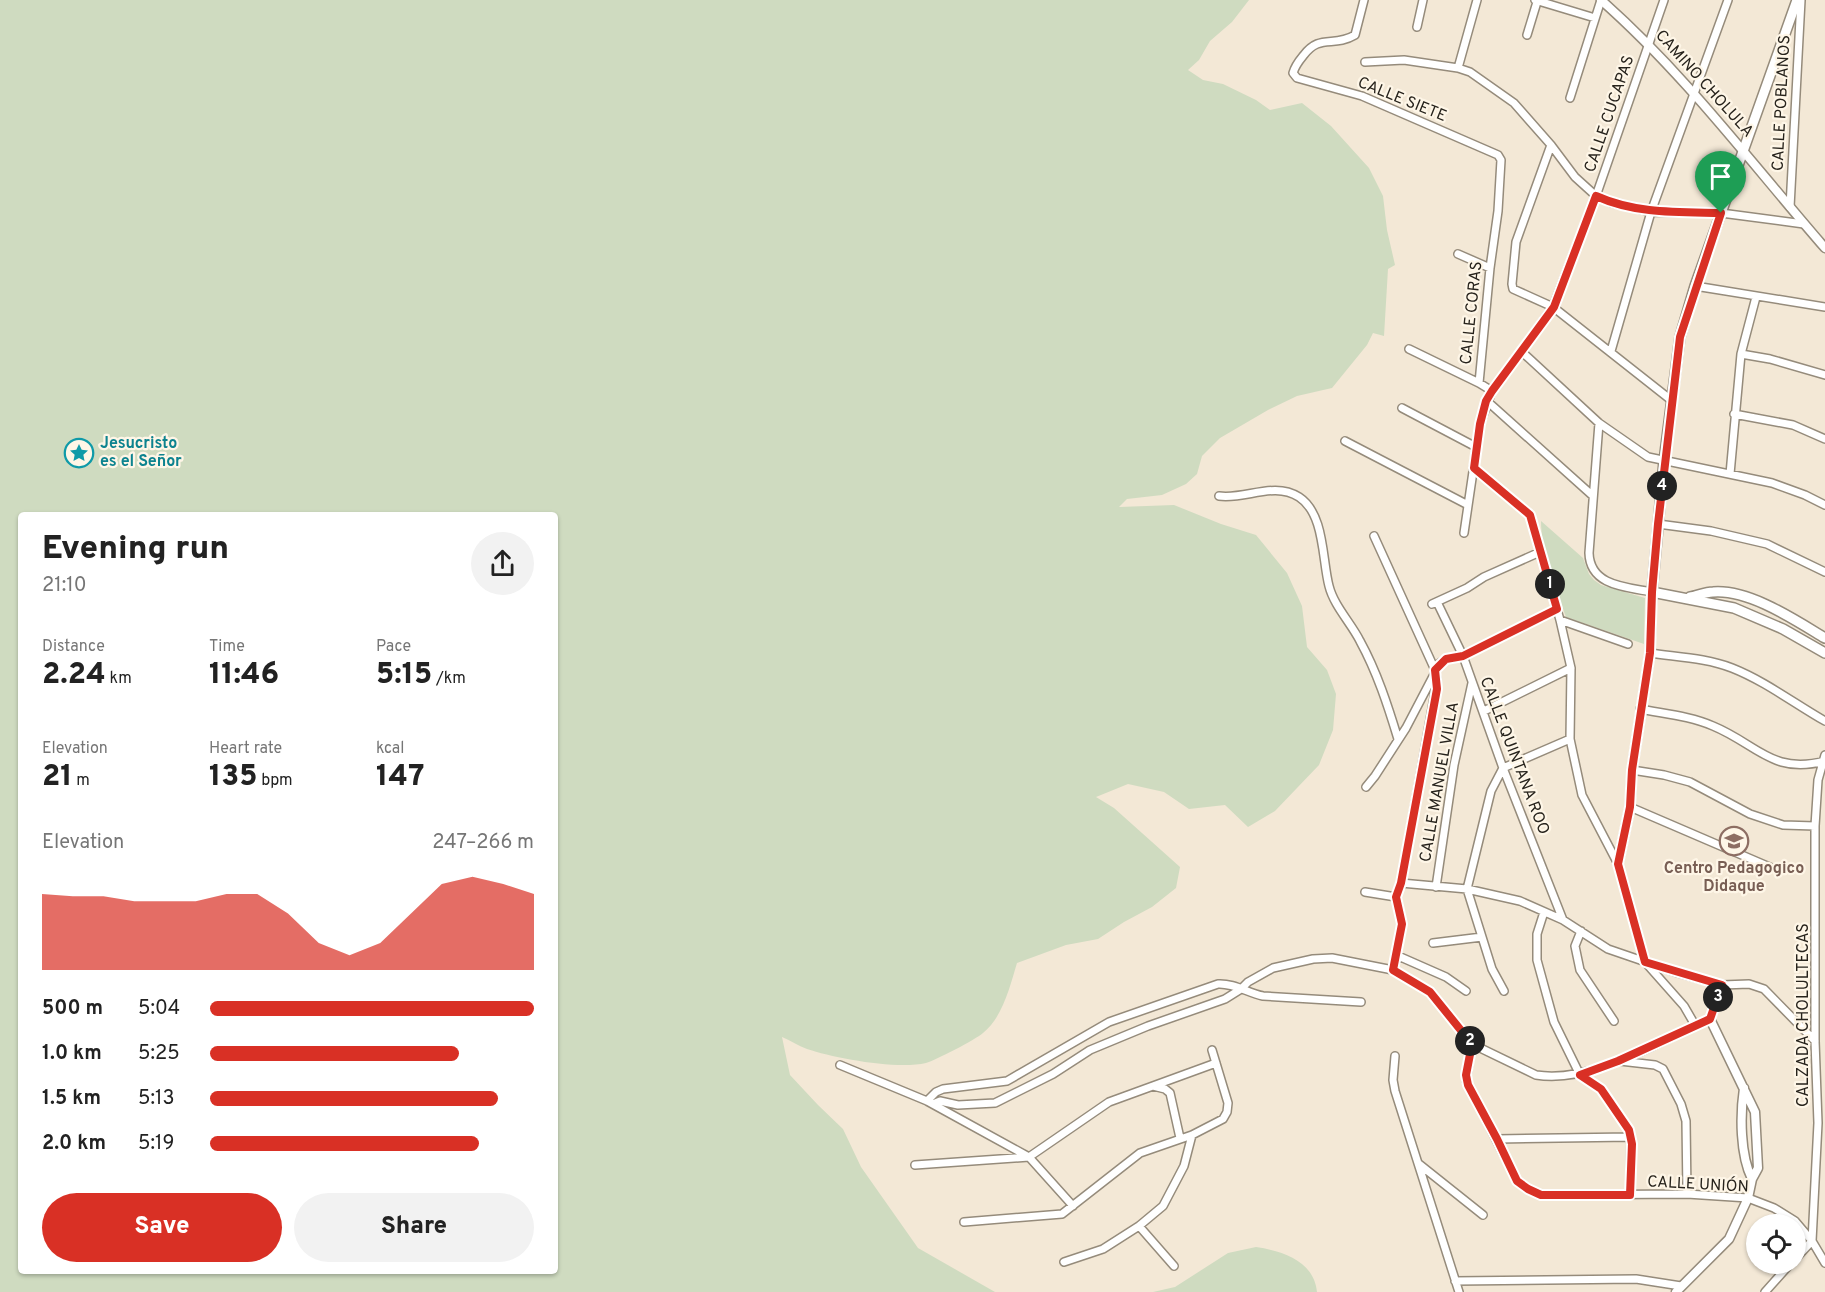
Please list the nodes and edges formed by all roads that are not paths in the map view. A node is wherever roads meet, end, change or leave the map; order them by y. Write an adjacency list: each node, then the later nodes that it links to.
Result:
1 (1364, 0): 20 (street, CALLE SIETE)
2 (1423, 0): 11 (street)
3 (1477, 0): 15 (street)
4 (1601, 0): 10 (street); 13 (street, CAMINO CHOLULA)
5 (1664, 0): 13 (street, CALLE CUCAPAS)
6 (1728, 0): 16 (street)
7 (1797, 0): 19 (main road)
8 (1801, 0): 22 (street, CALLE POBLANOS)
9 (1536, 1): 10 (street); 12 (street)
10 (1595, 18): 17 (street)
11 (1417, 27)
12 (1527, 35)
13 (1649, 43): 16 (street, CAMINO CHOLULA); 21 (street, CALLE CUCAPAS)
14 (1365, 62): 15 (street)
15 (1458, 68): 18 (street)
16 (1695, 94): 19 (street, CAMINO CHOLULA); 23 (street)
17 (1570, 98)
18 (1551, 146): 21 (street); 31 (street)
19 (1743, 151): 22 (street, CAMINO CHOLULA); 24 (main road)
20 (1500, 157): 28 (street, CALLE CORAS)
21 (1596, 196): 23 (street); 31 (street, CALLE CUCAPAS)
22 (1790, 208): 25 (street, CAMINO CHOLULA)
23 (1651, 212): 24 (street); 35 (street)
24 (1721, 213): 25 (street); 29 (main road)
25 (1804, 224): 26 (street, CAMINO CHOLULA)
26 (1825, 248)
27 (1458, 254): 28 (street)
28 (1490, 268): 38 (street, CALLE CORAS)
29 (1695, 286): 30 (street); 40 (main road)
30 (1756, 297): 32 (street); 36 (street)
31 (1554, 307): 34 (street, CALLE CUCAPAS); 35 (street)
32 (1825, 307)
33 (1409, 349): 38 (street)
34 (1521, 351): 39 (street, CALLE CUCAPAS); 44 (street)
35 (1611, 351): 40 (street)
36 (1741, 354): 37 (street); 43 (street)
37 (1825, 375)
38 (1479, 383): 39 (street, CALLE CORAS)
39 (1492, 391): 41 (street)
40 (1671, 400): 48 (main road)
41 (1486, 401): 47 (street); 52 (street)
42 (1402, 408): 47 (street)
43 (1734, 414): 45 (street); 50 (street)
44 (1599, 423): 48 (street); 52 (street)
45 (1825, 439)
46 (1345, 441): 53 (street)
47 (1476, 447): 49 (street)
48 (1664, 461): 50 (street); 55 (main road)
49 (1474, 468): 53 (street); 58 (street)
50 (1730, 474): 54 (street)
51 (1219, 496): 75 (street)
52 (1593, 496): 60 (street)
53 (1468, 505): 56 (street)
54 (1825, 505)
55 (1658, 524): 59 (street); 60 (main road)
56 (1464, 533)
57 (1374, 536): 70 (street)
58 (1540, 552): 62 (street); 68 (street, CALLE QUINTANA ROO)
59 (1825, 573)
60 (1652, 592): 61 (main road); 66 (street)
61 (1687, 598): 64 (main road); 67 (main road)
62 (1557, 609): 63 (street); 68 (street)
63 (1560, 620): 65 (street); 69 (street)
64 (1825, 638)
65 (1628, 644)
66 (1650, 653): 72 (street); 74 (street)
67 (1825, 653)
68 (1463, 656): 70 (street); 71 (street, CALLE QUINTANA ROO)
69 (1571, 668): 73 (street, CALLE MANUEL VILLA); 76 (street)
70 (1435, 670): 75 (street); 85 (street)
71 (1472, 683): 73 (street, CALLE QUINTANA ROO); 86 (street, CALLE MANUEL VILLA)
72 (1640, 709): 77 (street); 79 (street)
73 (1484, 711): 78 (street, CALLE QUINTANA ROO)
74 (1825, 721)
75 (1398, 739): 80 (street)
76 (1569, 739): 78 (street); 83 (street)
77 (1824, 759): 82 (street, CALZADA CHOLULTECAS)
78 (1503, 768): 87 (street); 92 (street, CALLE QUINTANA ROO)
79 (1632, 770): 81 (street); 82 (street)
80 (1366, 787)
81 (1630, 807): 83 (street); 84 (street)
82 (1815, 826): 90 (street, CALZADA CHOLULTECAS)
83 (1618, 864): 97 (street)
84 (1772, 868)
85 (1401, 883): 86 (street); 89 (street)
86 (1436, 886): 87 (street)
87 (1467, 889): 91 (street); 94 (street)
88 (1365, 892): 89 (street)
89 (1396, 897): 96 (street)
90 (1821, 907): 109 (street, CALZADA CHOLULTECAS)
91 (1544, 912): 92 (street); 116 (street)
92 (1563, 920): 93 (street)
93 (1581, 931): 97 (street); 106 (street)
94 (1482, 937): 95 (street); 102 (street)
95 (1433, 943)
96 (1396, 955): 98 (street); 101 (street)
97 (1645, 962): 99 (street); 107 (street)
98 (1393, 970): 100 (street); 110 (street)
99 (1722, 985): 105 (street); 109 (street)
100 (1241, 989): 103 (street); 104 (street); 108 (street)
101 (1466, 991)
102 (1504, 991)
103 (1361, 1002)
104 (1141, 1011): 108 (street); 119 (street)
105 (1710, 1019): 107 (street); 118 (street)
106 (1614, 1021)
107 (1695, 1025): 113 (street)
108 (1148, 1026): 119 (street)
109 (1815, 1041): 120 (street, CALZADA CHOLULTECAS)
110 (1472, 1044): 116 (street); 124 (street, CALLE UNIÓN)
111 (1212, 1050): 114 (street)
112 (1395, 1056): 126 (street)
113 (1618, 1061): 116 (street); 129 (street)
114 (1216, 1063): 117 (street); 121 (street)
115 (840, 1065): 119 (street)
116 (1580, 1075): 122 (street)
117 (1151, 1085): 123 (street); 125 (street)
118 (1744, 1088): 128 (street); 128 (street)
119 (930, 1102): 125 (street)
120 (1822, 1125): 136 (street, CALZADA CHOLULTECAS)
121 (1192, 1135): 123 (street); 135 (street)
122 (1630, 1137): 124 (street); 130 (street)
123 (1180, 1138): 132 (street)
124 (1497, 1139): 130 (street, CALLE UNIÓN)
125 (1029, 1157): 127 (street); 132 (street)
126 (1419, 1164): 133 (street); 142 (street)
127 (915, 1165)
128 (1752, 1179): 131 (street)
129 (1687, 1194): 130 (street, CALLE UNIÓN); 131 (street, CALLE UNIÓN)
130 (1630, 1195)
131 (1748, 1198): 136 (street, CALLE UNIÓN); 143 (street)
132 (1073, 1206): 134 (street)
133 (1483, 1215)
134 (964, 1222)
135 (1139, 1226): 138 (street); 140 (street)
136 (1812, 1241): 137 (street); 139 (street, CALLE UNIÓN)
137 (1806, 1247)
138 (1064, 1262)
139 (1825, 1263)
140 (1174, 1266)
141 (1781, 1274): 145 (street)
142 (1455, 1281): 143 (street); 144 (street)
143 (1679, 1289)
144 (1459, 1292)
145 (1765, 1292)

